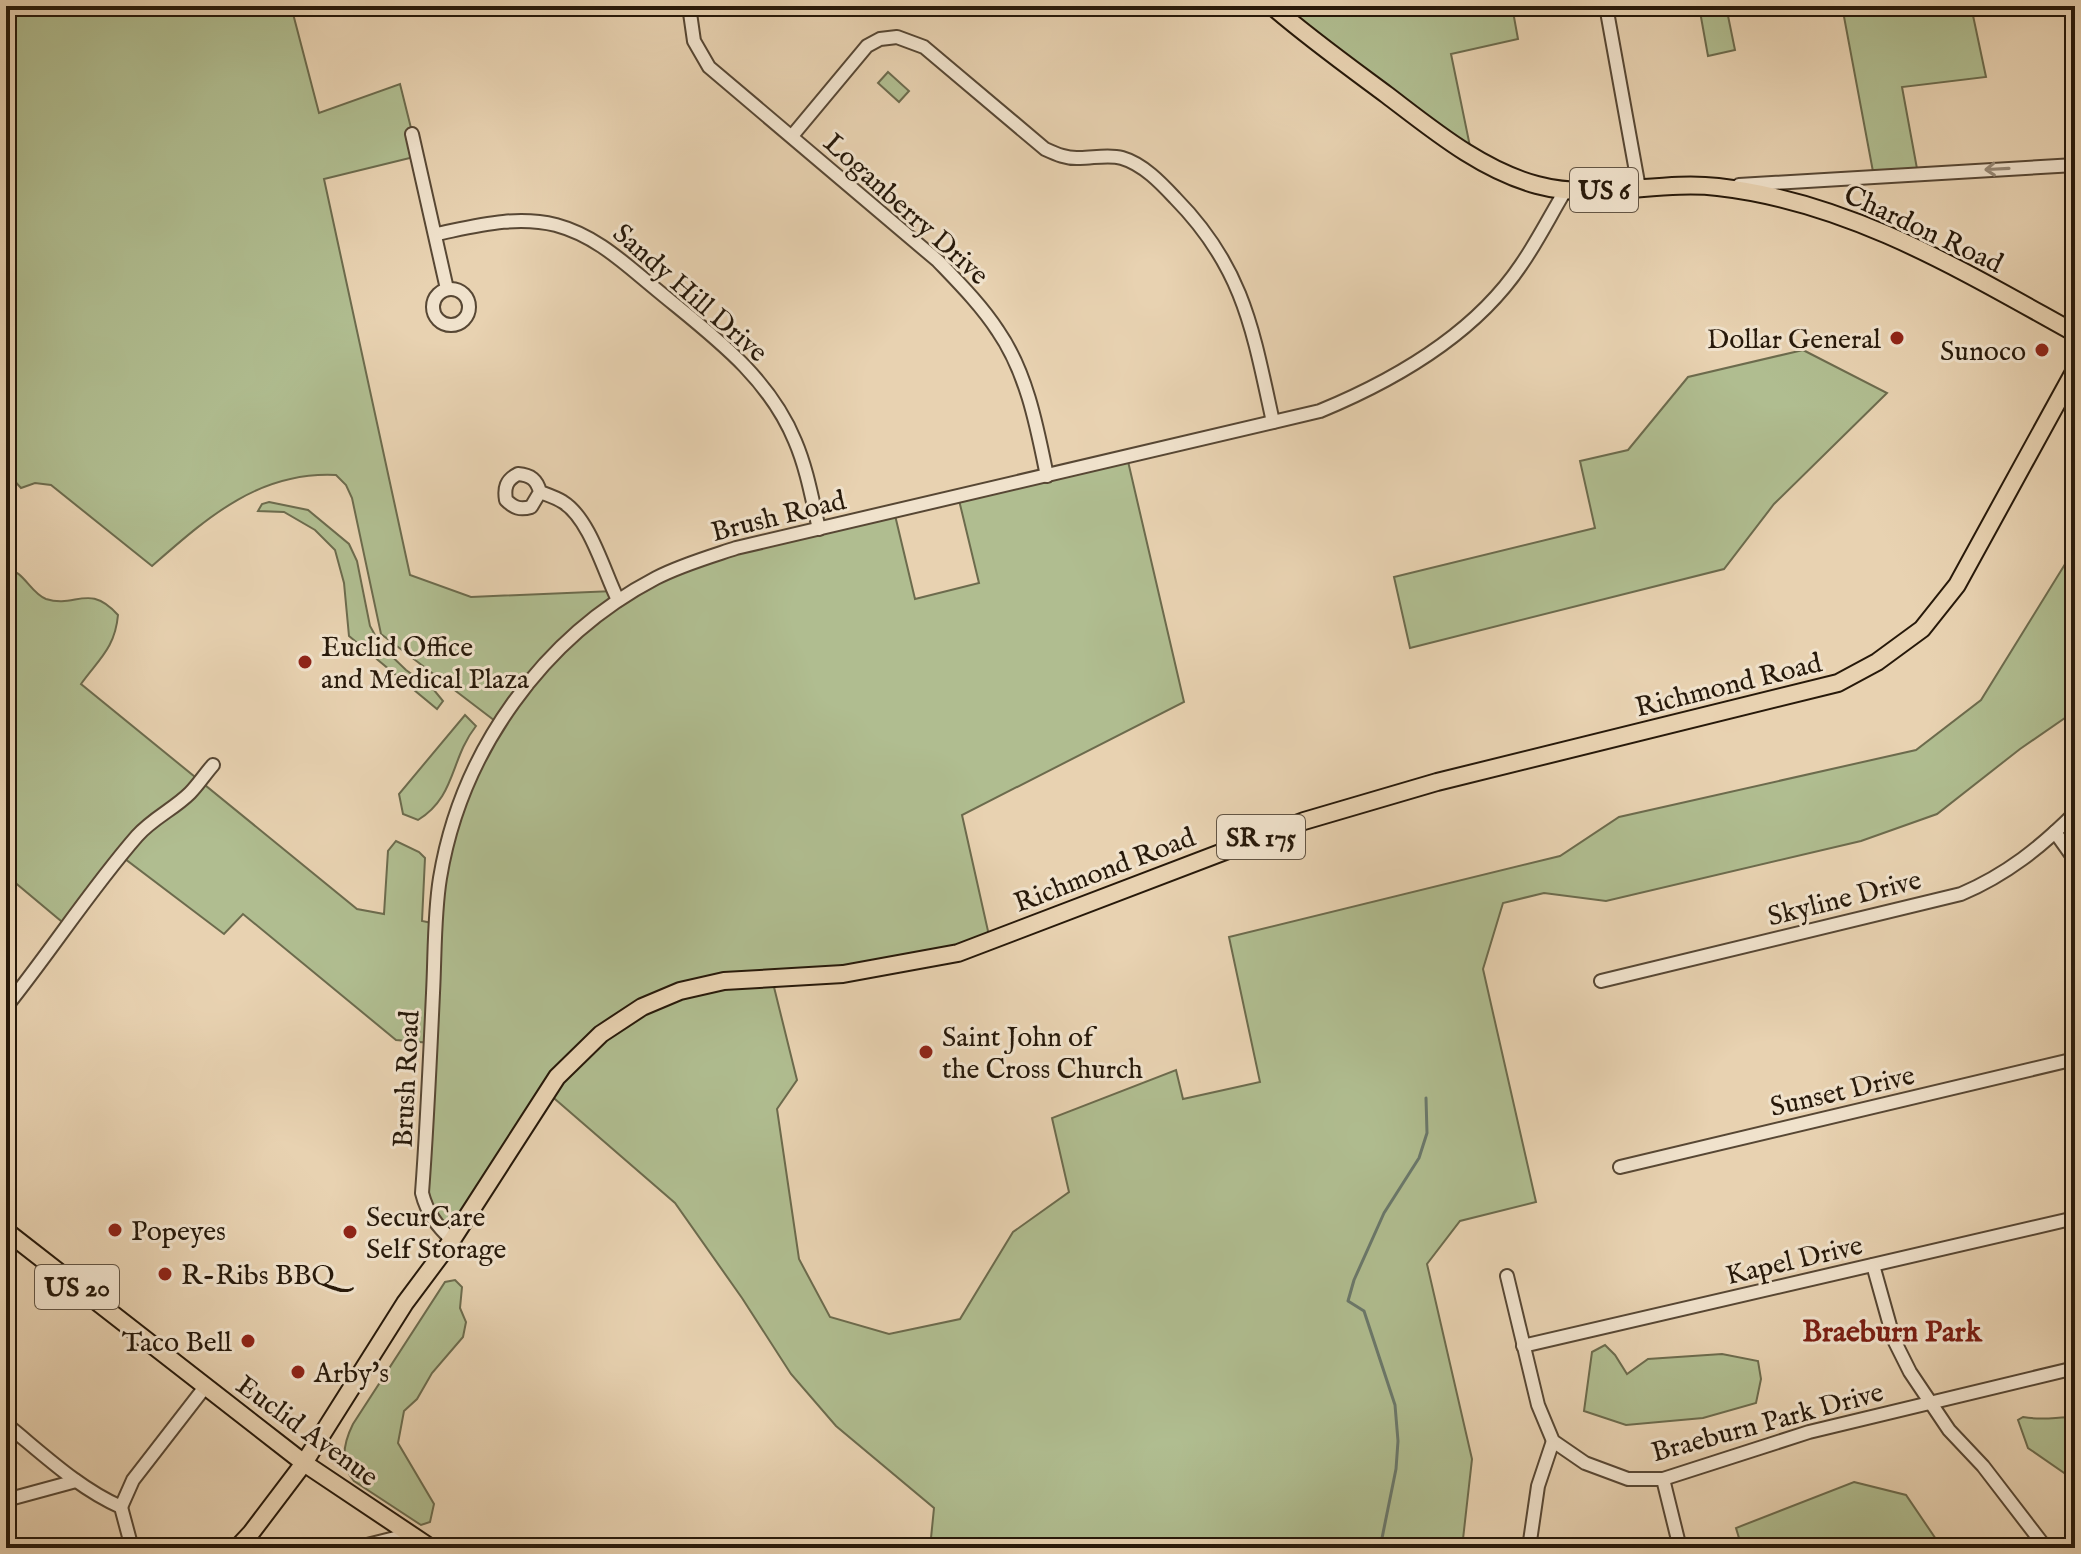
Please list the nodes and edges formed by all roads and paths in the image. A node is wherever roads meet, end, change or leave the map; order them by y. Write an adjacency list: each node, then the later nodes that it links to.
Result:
1 (1272, 6): 9 (main road, Chardon Road / US 6)
2 (1606, 6): 8 (street)
3 (689, 8): 5 (street, Loganberry Drive)
4 (412, 134): 10 (street)
5 (792, 136): 14 (street); 15 (street, Loganberry Drive)
6 (2075, 165): 7 (street, one-way to 7)
7 (1716, 187): 8 (main road, Chardon Road / US 6); 12 (main road, Chardon Road / US 6)
8 (1639, 188): 9 (main road, Chardon Road / US 6)
9 (1565, 191): 14 (street, Brush Road)
10 (436, 234): 11 (street); 17 (street, Sandy Hill Drive)
11 (447, 289)
12 (2075, 333)
13 (2075, 370): 29 (main road, Richmond Road / SR 175)
14 (1273, 422): 15 (street, Brush Road)
15 (1047, 476): 17 (street, Brush Road)
16 (540, 492): 18 (street)
17 (819, 529): 18 (street, Brush Road)
18 (618, 600): 29 (street, Brush Road)
19 (213, 765): 24 (street)
20 (2075, 813): 21 (street, Skyline Drive)
21 (2055, 832): 22 (street); 23 (street, Skyline Drive)
22 (2075, 860)
23 (1601, 981)
24 (6, 1007)
25 (2075, 1059): 26 (street, Sunset Drive)
26 (1620, 1167)
27 (2075, 1218): 30 (street, Kapel Drive)
28 (6, 1231): 34 (main road, Euclid Avenue / US 20)
29 (452, 1240): 38 (main road, Richmond Road / SR 175)
30 (1873, 1265): 32 (street, Kapel Drive); 35 (street)
31 (1507, 1276): 32 (street)
32 (1523, 1346): 37 (street)
33 (2075, 1368): 35 (street, Braeburn Park Drive)
34 (205, 1387): 38 (main road, Euclid Avenue / US 20); 42 (street)
35 (1929, 1402): 39 (street, Braeburn Park Drive); 51 (street)
36 (6, 1424): 40 (street)
37 (1553, 1441): 39 (street, Braeburn Park Drive); 49 (street)
38 (304, 1463): 43 (main road, Euclid Avenue / US 20); 46 (main road, SR 175)
39 (1663, 1479): 50 (street)
40 (76, 1481): 41 (street); 42 (street)
41 (6, 1500)
42 (121, 1507): 45 (street)
43 (411, 1534): 47 (street); 48 (main road, Euclid Avenue / US 20)
44 (2075, 1543): 52 (street)
45 (132, 1548)
46 (237, 1548)
47 (355, 1548)
48 (431, 1548)
49 (1529, 1548)
50 (1680, 1548)
51 (2046, 1548)
52 (2064, 1548)

